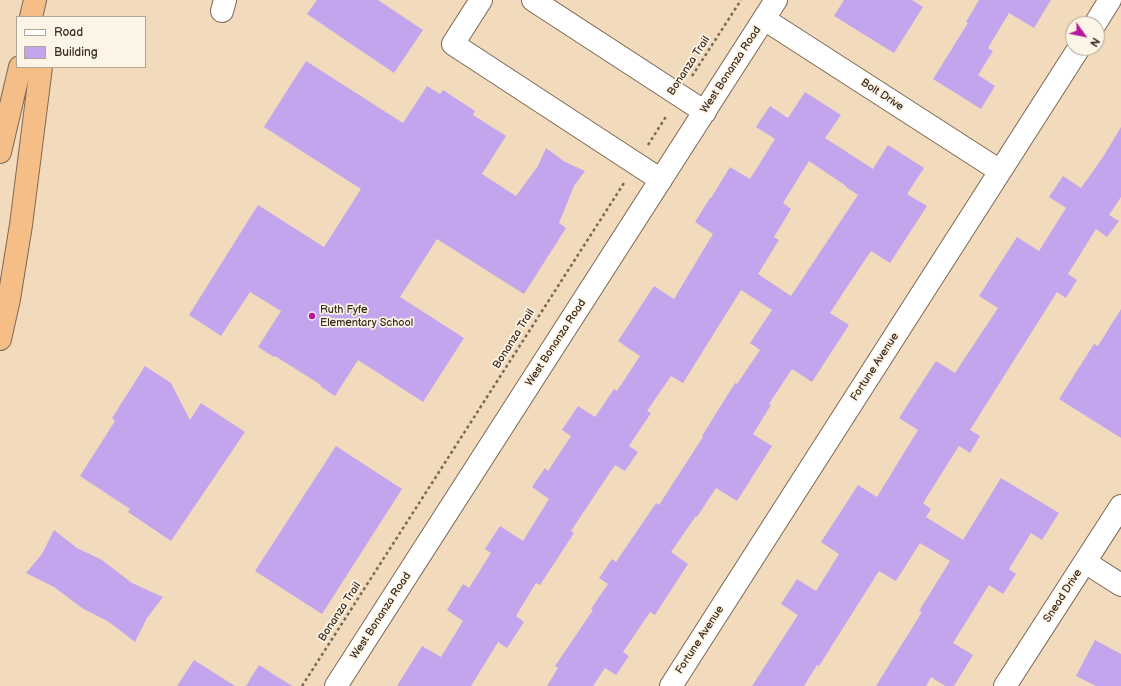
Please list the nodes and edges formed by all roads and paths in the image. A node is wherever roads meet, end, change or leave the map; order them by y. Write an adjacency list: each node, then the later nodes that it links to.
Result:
1 (35, 0): 8 (highway)
2 (49, 0): 9 (highway)
3 (481, 0): 18 (street)
4 (533, 0): 15 (street)
5 (741, 0): 15 (path, Bonanza Trail)
6 (776, 0): 11 (street, West Bonanza Road)
7 (1110, 0): 10 (street)
8 (31, 16)
9 (47, 16)
10 (1100, 16)
11 (764, 19): 16 (street, West Bonanza Road); 19 (street, Bolt Drive)
12 (1074, 56): 19 (street, Fortune Avenue)
13 (20, 68): 17 (highway)
14 (41, 68): 21 (highway)
15 (679, 96): 16 (street); 18 (path, Bonanza Trail)
16 (704, 112): 20 (street, West Bonanza Road)
17 (0, 152)
18 (636, 164): 20 (street); 25 (path, Bonanza Trail)
19 (1000, 171): 27 (street, Fortune Avenue)
20 (661, 180): 26 (street, West Bonanza Road)
21 (0, 339)
22 (1121, 506): 23 (street, Snead Drive)
23 (1085, 562): 24 (street); 28 (street, Snead Drive)
24 (1121, 585)
25 (302, 686)
26 (336, 686)
27 (671, 686)
28 (1005, 686)

